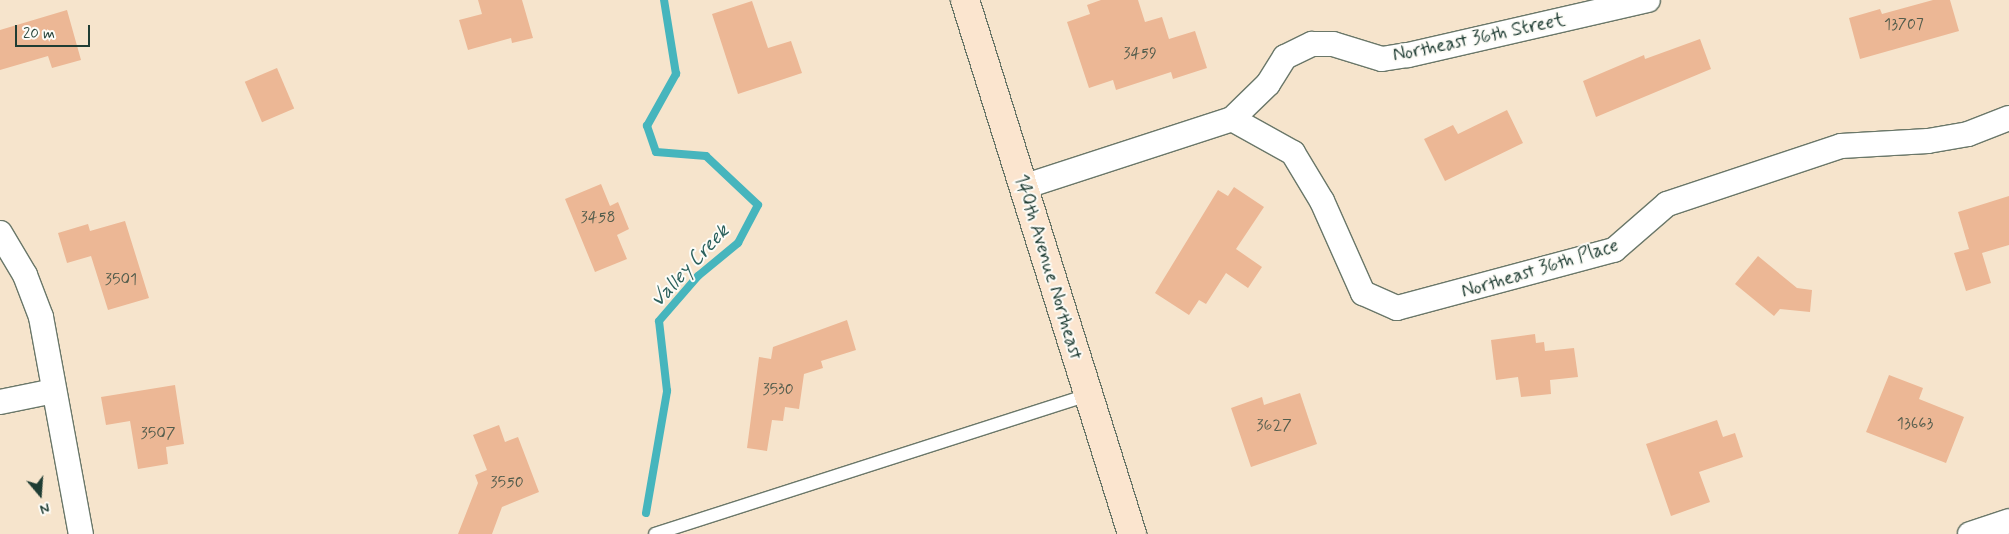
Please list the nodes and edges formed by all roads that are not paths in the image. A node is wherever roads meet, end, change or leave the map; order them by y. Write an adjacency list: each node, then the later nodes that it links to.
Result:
1 (965, 0): 5 (street, 140th Avenue Northeast)
2 (1648, 0): 4 (street, Northeast 36th Street)
3 (2009, 118): 4 (street, Northeast 36th Place)
4 (1232, 119): 5 (street, Northeast 36th Street)
5 (1023, 187): 8 (street, 140th Avenue Northeast)
6 (0, 234): 7 (street)
7 (54, 391): 9 (street); 11 (street)
8 (1088, 395): 12 (lane); 13 (street, 140th Avenue Northeast)
9 (0, 402)
10 (2009, 521): 14 (street)
11 (81, 534)
12 (655, 534)
13 (1132, 534)
14 (1970, 534)

